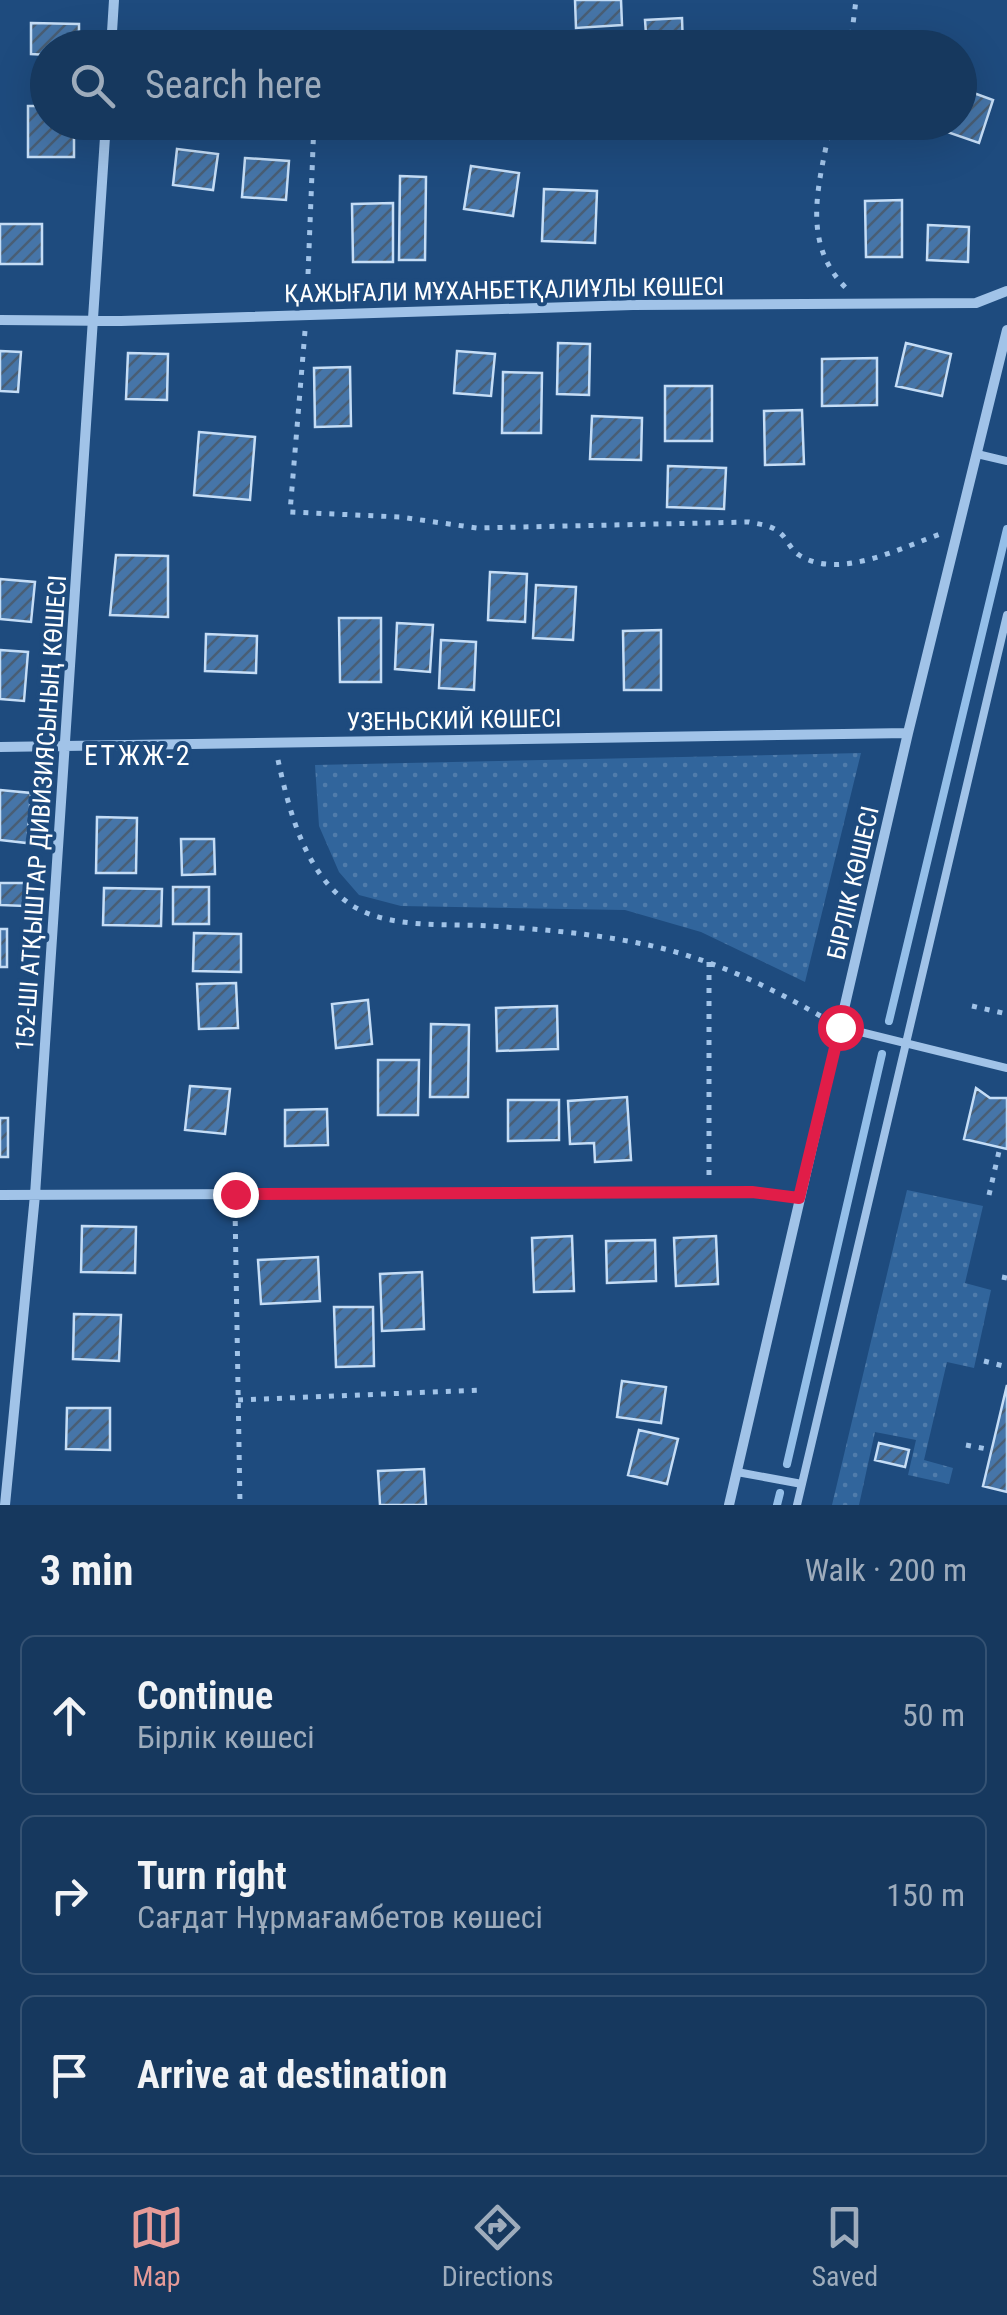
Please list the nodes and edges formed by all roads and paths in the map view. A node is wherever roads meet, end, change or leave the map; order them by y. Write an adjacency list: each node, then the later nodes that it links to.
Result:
1 (114, 0): 3 (street)
2 (856, 0): 4 (path)
3 (112, 30)
4 (852, 30)
5 (105, 140): 12 (street, 152-ШІ АТҚЫШТАР ДИВИЗИЯСЫНЫҢ КӨШЕСІ)
6 (313, 140): 10 (path)
7 (829, 140): 9 (path)
8 (1007, 291): 9 (street, ҚАЖЫҒАЛИ МҰХАНБЕТҚАЛИҰЛЫ КӨШЕСІ)
9 (863, 304): 10 (street, ҚАЖЫҒАЛИ МҰХАНБЕТҚАЛИҰЛЫ КӨШЕСІ)
10 (307, 315): 12 (street, ҚАЖЫҒАЛИ МҰХАНБЕТҚАЛИҰЛЫ КӨШЕСІ); 16 (path)
11 (0, 320): 12 (street, ҚАЖЫҒАЛИ МҰХАНБЕТҚАЛИҰЛЫ КӨШЕСІ)
12 (94, 321): 21 (street, 152-ШІ АТҚЫШТАР ДИВИЗИЯСЫНЫҢ КӨШЕСІ)
13 (1007, 330): 14 (street, БІРЛІК КӨШЕСІ)
14 (977, 454): 15 (lane); 16 (street, БІРЛІК КӨШЕСІ)
15 (1007, 461)
16 (960, 527): 18 (street, БІРЛІК КӨШЕСІ)
17 (1007, 615): 26 (lane)
18 (908, 732): 19 (street, УЗЕНЬСКИЙ КӨШЕСІ); 25 (street, БІРЛІК КӨШЕСІ)
19 (274, 743): 21 (street, УЗЕНЬСКИЙ КӨШЕСІ); 22 (path)
20 (0, 747): 21 (street, УЗЕНЬСКИЙ КӨШЕСІ)
21 (66, 747): 31 (street, 152-ШІ АТҚЫШТАР ДИВИЗИЯСЫНЫҢ КӨШЕСІ)
22 (709, 962): 25 (path); 29 (path)
23 (972, 1006): 24 (path)
24 (1007, 1014)
25 (840, 1027): 26 (lane); 34 (street, БІРЛІК КӨШЕСІ)
26 (905, 1042): 27 (lane); 42 (lane)
27 (1007, 1068)
28 (1000, 1148): 33 (path)
29 (710, 1192): 32 (street); 34 (street)
30 (0, 1194): 31 (street)
31 (35, 1194): 32 (street); 43 (street, 152-ШІ АТҚЫШТАР ДИВИЗИЯСЫНЫҢ КӨШЕСІ)
32 (235, 1194): 38 (path)
33 (989, 1194)
34 (799, 1198): 41 (street, БІРЛІК КӨШЕСІ)
35 (984, 1361): 36 (path)
36 (1007, 1366)
37 (482, 1390): 38 (path)
38 (238, 1400): 44 (path)
39 (966, 1444): 40 (path)
40 (992, 1450)
41 (737, 1472): 42 (lane); 45 (street, БІРЛІК КӨШЕСІ)
42 (802, 1484): 46 (lane)
43 (5, 1505)
44 (240, 1505)
45 (729, 1505)
46 (797, 1505)

